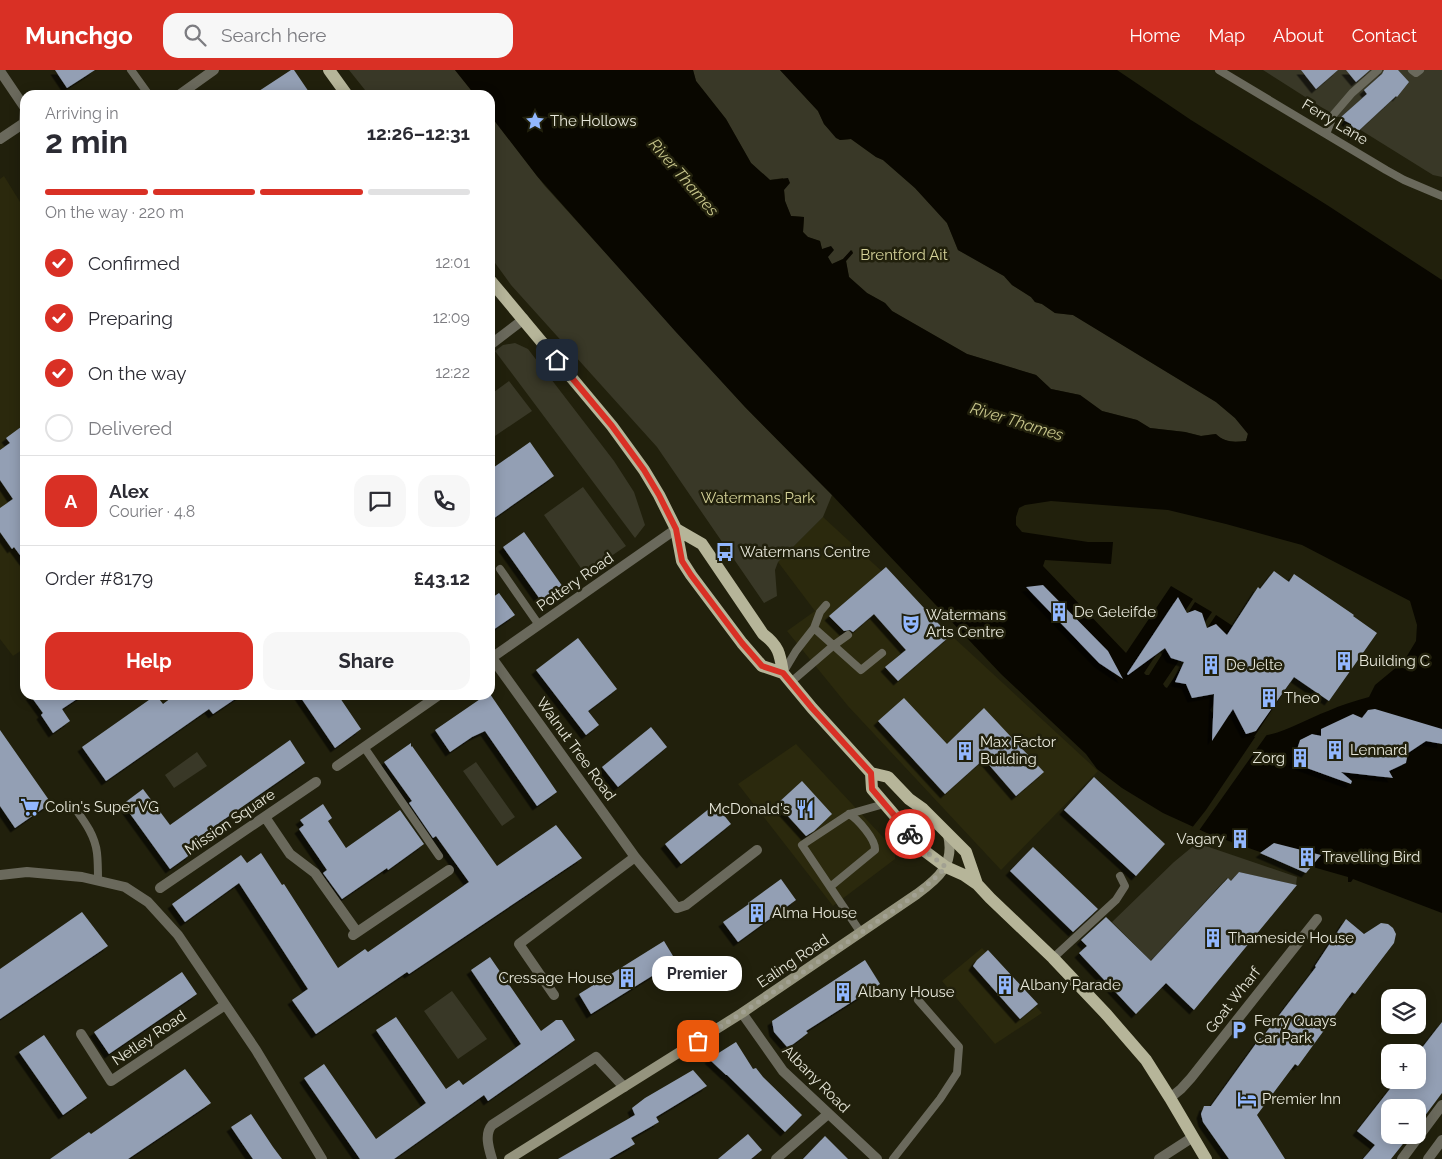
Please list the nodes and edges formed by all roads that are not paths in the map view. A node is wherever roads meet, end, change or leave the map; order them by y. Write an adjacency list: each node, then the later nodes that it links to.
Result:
1 (131, 70): 9 (lane)
2 (214, 70): 10 (street)
3 (329, 70): 11 (main road)
4 (1218, 70): 14 (lane, Ferry Lane)
5 (1378, 70): 14 (lane)
6 (1412, 70): 7 (lane)
7 (1420, 70)
8 (0, 72): 12 (street)
9 (145, 90)
10 (186, 90)
11 (343, 90)
12 (20, 102)
13 (20, 126): 15 (street)
14 (1326, 134): 16 (lane, Ferry Lane)
15 (0, 139)
16 (1441, 195)
17 (495, 286): 18 (main road)
18 (524, 319): 19 (street); 20 (main road)
19 (495, 341)
20 (676, 529): 23 (street, Pottery Road); 30 (main road); 30 (main road)
21 (500, 569): 23 (lane)
22 (826, 605): 24 (lane)
23 (540, 625): 28 (street, Pottery Road)
24 (814, 628): 26 (lane); 30 (lane)
25 (848, 635): 26 (lane)
26 (834, 645): 27 (lane); 30 (lane)
27 (882, 653)
28 (495, 655)
29 (495, 664): 43 (street, Walnut Tree Road)
30 (787, 677): 34 (main road)
31 (432, 700): 32 (street)
32 (364, 747): 33 (street); 42 (lane)
33 (337, 766)
34 (871, 773): 36 (main road); 40 (main road)
35 (316, 782): 39 (street, Mission Square)
36 (884, 804): 38 (lane); 44 (main road)
37 (74, 807): 48 (lane)
38 (849, 814): 50 (lane); 50 (lane)
39 (265, 817): 45 (street); 51 (street, Mission Square)
40 (948, 835): 44 (main road); 49 (main road)
41 (757, 850): 43 (street, Walnut Tree Road)
42 (439, 856)
43 (635, 857): 55 (street)
44 (946, 867): 49 (main road); 53 (main road, Ealing Road)
45 (449, 870)
46 (0, 876): 48 (street)
47 (1120, 876): 54 (lane)
48 (98, 881): 57 (street)
49 (978, 884): 54 (main road)
50 (830, 887): 53 (lane)
51 (160, 888)
52 (1317, 919): 61 (street, Goat Wharf)
53 (861, 933): 58 (main road, Ealing Road)
54 (1053, 958): 61 (main road)
55 (554, 995)
56 (918, 1000): 71 (lane)
57 (225, 1005): 59 (street, Netley Road); 66 (street)
58 (742, 1013): 60 (main road, Ealing Road); 63 (street, Albany Road)
59 (81, 1034)
60 (624, 1087): 67 (street); 68 (main road, Ealing Road)
61 (1170, 1098): 64 (main road)
62 (1442, 1105): 74 (street)
63 (828, 1114): 69 (street); 70 (street, Albany Road)
64 (1193, 1137): 72 (street); 73 (main road)
65 (1442, 1140): 75 (street)
66 (322, 1159)
67 (492, 1159)
68 (509, 1159)
69 (776, 1159)
70 (877, 1159)
71 (893, 1159)
72 (1159, 1159)
73 (1206, 1159)
74 (1402, 1159)
75 (1428, 1159)

